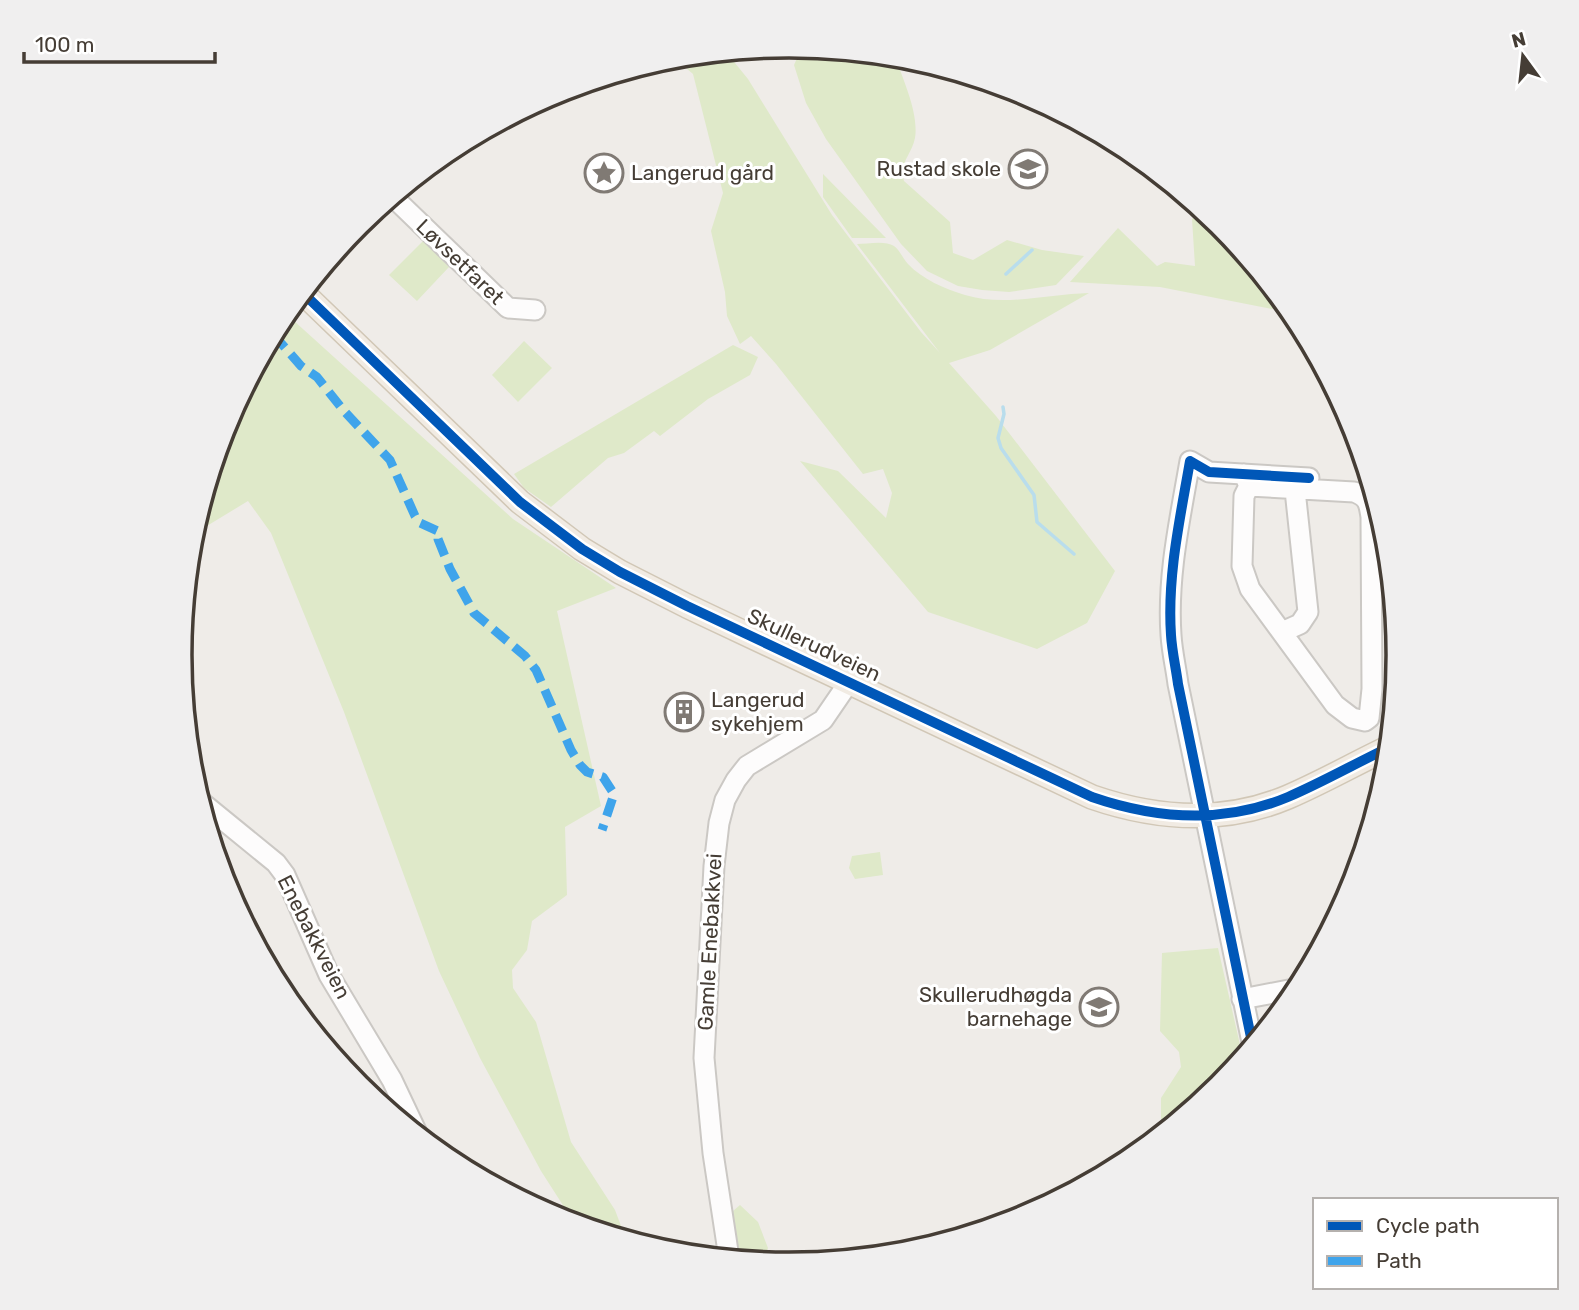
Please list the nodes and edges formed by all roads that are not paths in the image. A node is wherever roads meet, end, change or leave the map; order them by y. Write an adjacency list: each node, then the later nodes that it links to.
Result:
1 (400, 203): 3 (street, Løvsetfaret)
2 (310, 300): 9 (main road, Skullerudveien)
3 (535, 310)
4 (1246, 480): 5 (street); 8 (street); 12 (street)
5 (1302, 484): 6 (street); 8 (street)
6 (1365, 496)
7 (1369, 513): 8 (street)
8 (1282, 632)
9 (849, 682): 12 (main road, Skullerudveien); 17 (street, Gamle Enebakkvei)
10 (1378, 753): 12 (main road, Skullerudveien)
11 (214, 812): 16 (street, Enebakkveien)
12 (1204, 816): 14 (street)
13 (1283, 991): 14 (street)
14 (1242, 999): 15 (street)
15 (1250, 1036)
16 (407, 1114)
17 (728, 1249)

